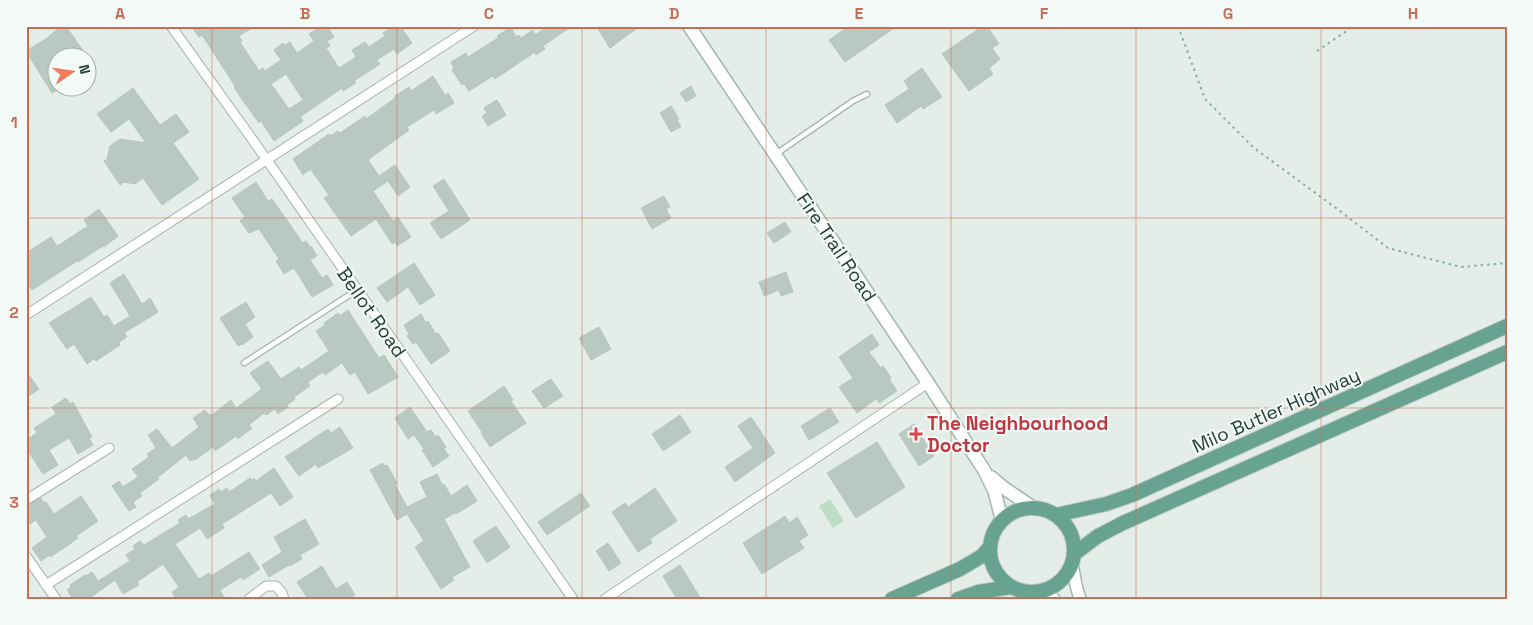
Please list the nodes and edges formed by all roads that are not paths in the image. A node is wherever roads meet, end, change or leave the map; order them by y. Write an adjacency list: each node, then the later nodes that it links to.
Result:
1 (171, 26): 6 (street, Bellot Road)
2 (474, 26): 6 (street)
3 (689, 26): 5 (main road, Fire Trail Road)
4 (866, 94): 5 (lane)
5 (775, 154): 12 (main road, Fire Trail Road)
6 (267, 160): 7 (street, Bellot Road); 8 (street)
7 (357, 290): 11 (lane); 29 (street, Bellot Road)
8 (26, 315)
9 (1507, 326): 18 (main road, Milo Butler Highway)
10 (1507, 352): 22 (main road)
11 (244, 363)
12 (928, 383): 15 (main road, Fire Trail Road); 30 (street)
13 (338, 399): 23 (street)
14 (109, 448): 16 (street)
15 (984, 470): 17 (main road, Fire Trail Road); 19 (main road, Fire Trail Road)
16 (26, 500)
17 (1032, 507): 18 (main road); 19 (main road)
18 (1056, 515): 22 (main road)
19 (1002, 520): 20 (main road)
20 (990, 547): 24 (main road); 31 (main road)
21 (26, 556): 23 (street)
22 (1073, 558): 25 (main road); 33 (street)
23 (46, 584): 26 (street)
24 (1011, 586): 25 (main road); 32 (main road)
25 (1049, 594)
26 (56, 599)
27 (249, 599): 28 (street)
28 (284, 599)
29 (573, 599)
30 (606, 599)
31 (892, 599)
32 (958, 599)
33 (1080, 599)

